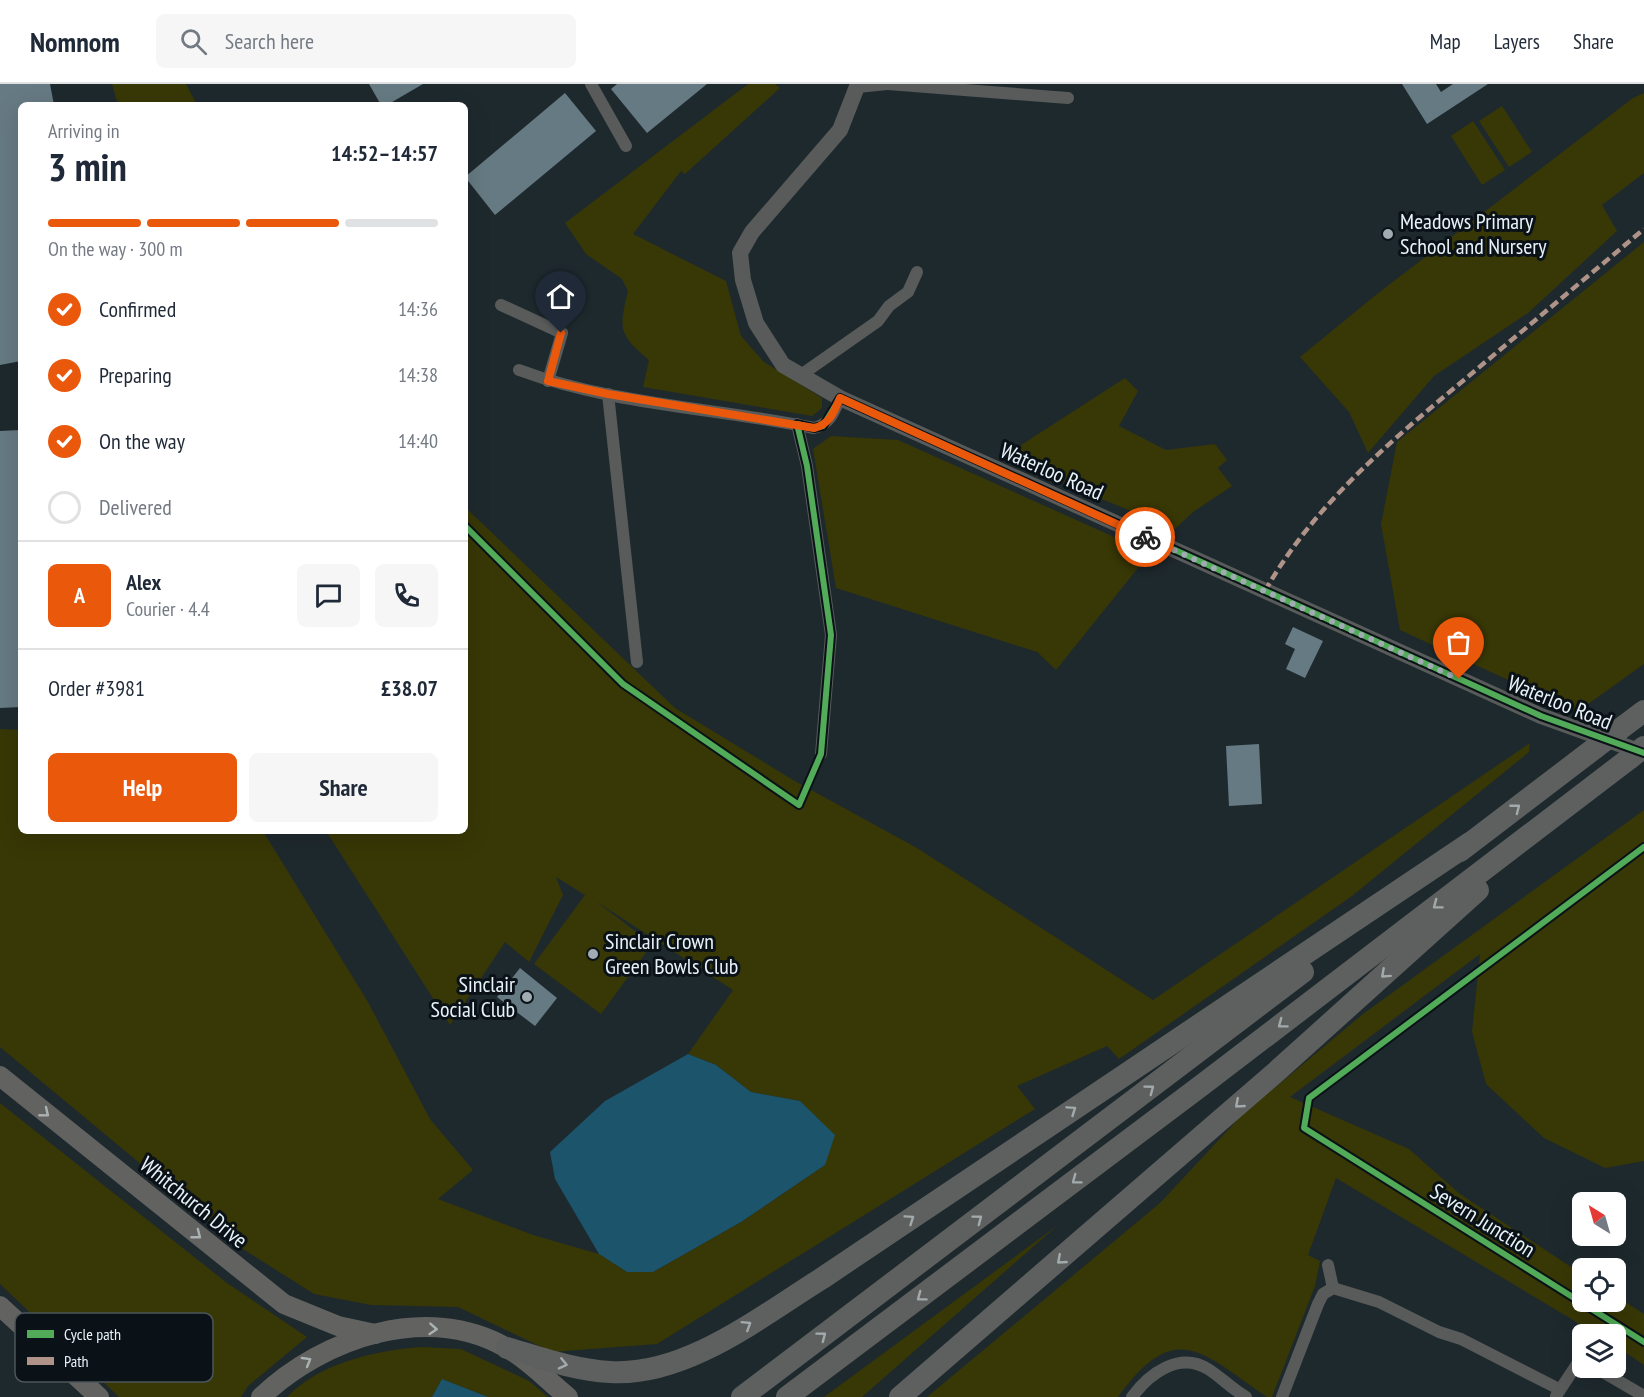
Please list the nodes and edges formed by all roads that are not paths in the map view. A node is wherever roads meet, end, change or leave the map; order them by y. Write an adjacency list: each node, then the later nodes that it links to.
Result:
1 (591, 84): 5 (street)
2 (887, 84): 3 (street); 4 (street)
3 (858, 86): 9 (street, Waterloo Road)
4 (1068, 98)
5 (626, 146)
6 (917, 272): 9 (street)
7 (501, 304): 10 (street)
8 (519, 370): 10 (street)
9 (801, 375): 12 (street, Waterloo Road)
10 (548, 381): 11 (street)
11 (608, 394): 13 (street); 14 (street)
12 (840, 398): 13 (street); 17 (street, Waterloo Road)
13 (797, 424): 16 (street)
14 (637, 662)
15 (1644, 711): 18 (highway, one-way to 15, bridge)
16 (821, 754)
17 (1634, 756): 35 (highway, one-way to 35); 36 (highway, one-way to 36)
18 (1470, 843): 25 (highway, one-way to 18); 34 (highway, one-way to 18)
19 (0, 1076): 24 (main road, Whitchurch Drive, one-way to 24)
20 (1328, 1265): 21 (street)
21 (1333, 1288): 29 (street); 39 (street)
22 (0, 1306): 23 (main road)
23 (15, 1320)
24 (375, 1334): 25 (main road, one-way to 25); 32 (main road, one-way to 24)
25 (507, 1348): 33 (main road)
26 (1572, 1371): 29 (street)
27 (1613, 1378): 30 (street)
28 (83, 1382): 31 (main road)
29 (1557, 1393)
30 (1644, 1396)
31 (99, 1397)
32 (261, 1397)
33 (568, 1397)
34 (742, 1397)
35 (787, 1397)
36 (900, 1397)
37 (1132, 1397): 38 (street)
38 (1246, 1397)
39 (1282, 1397)

